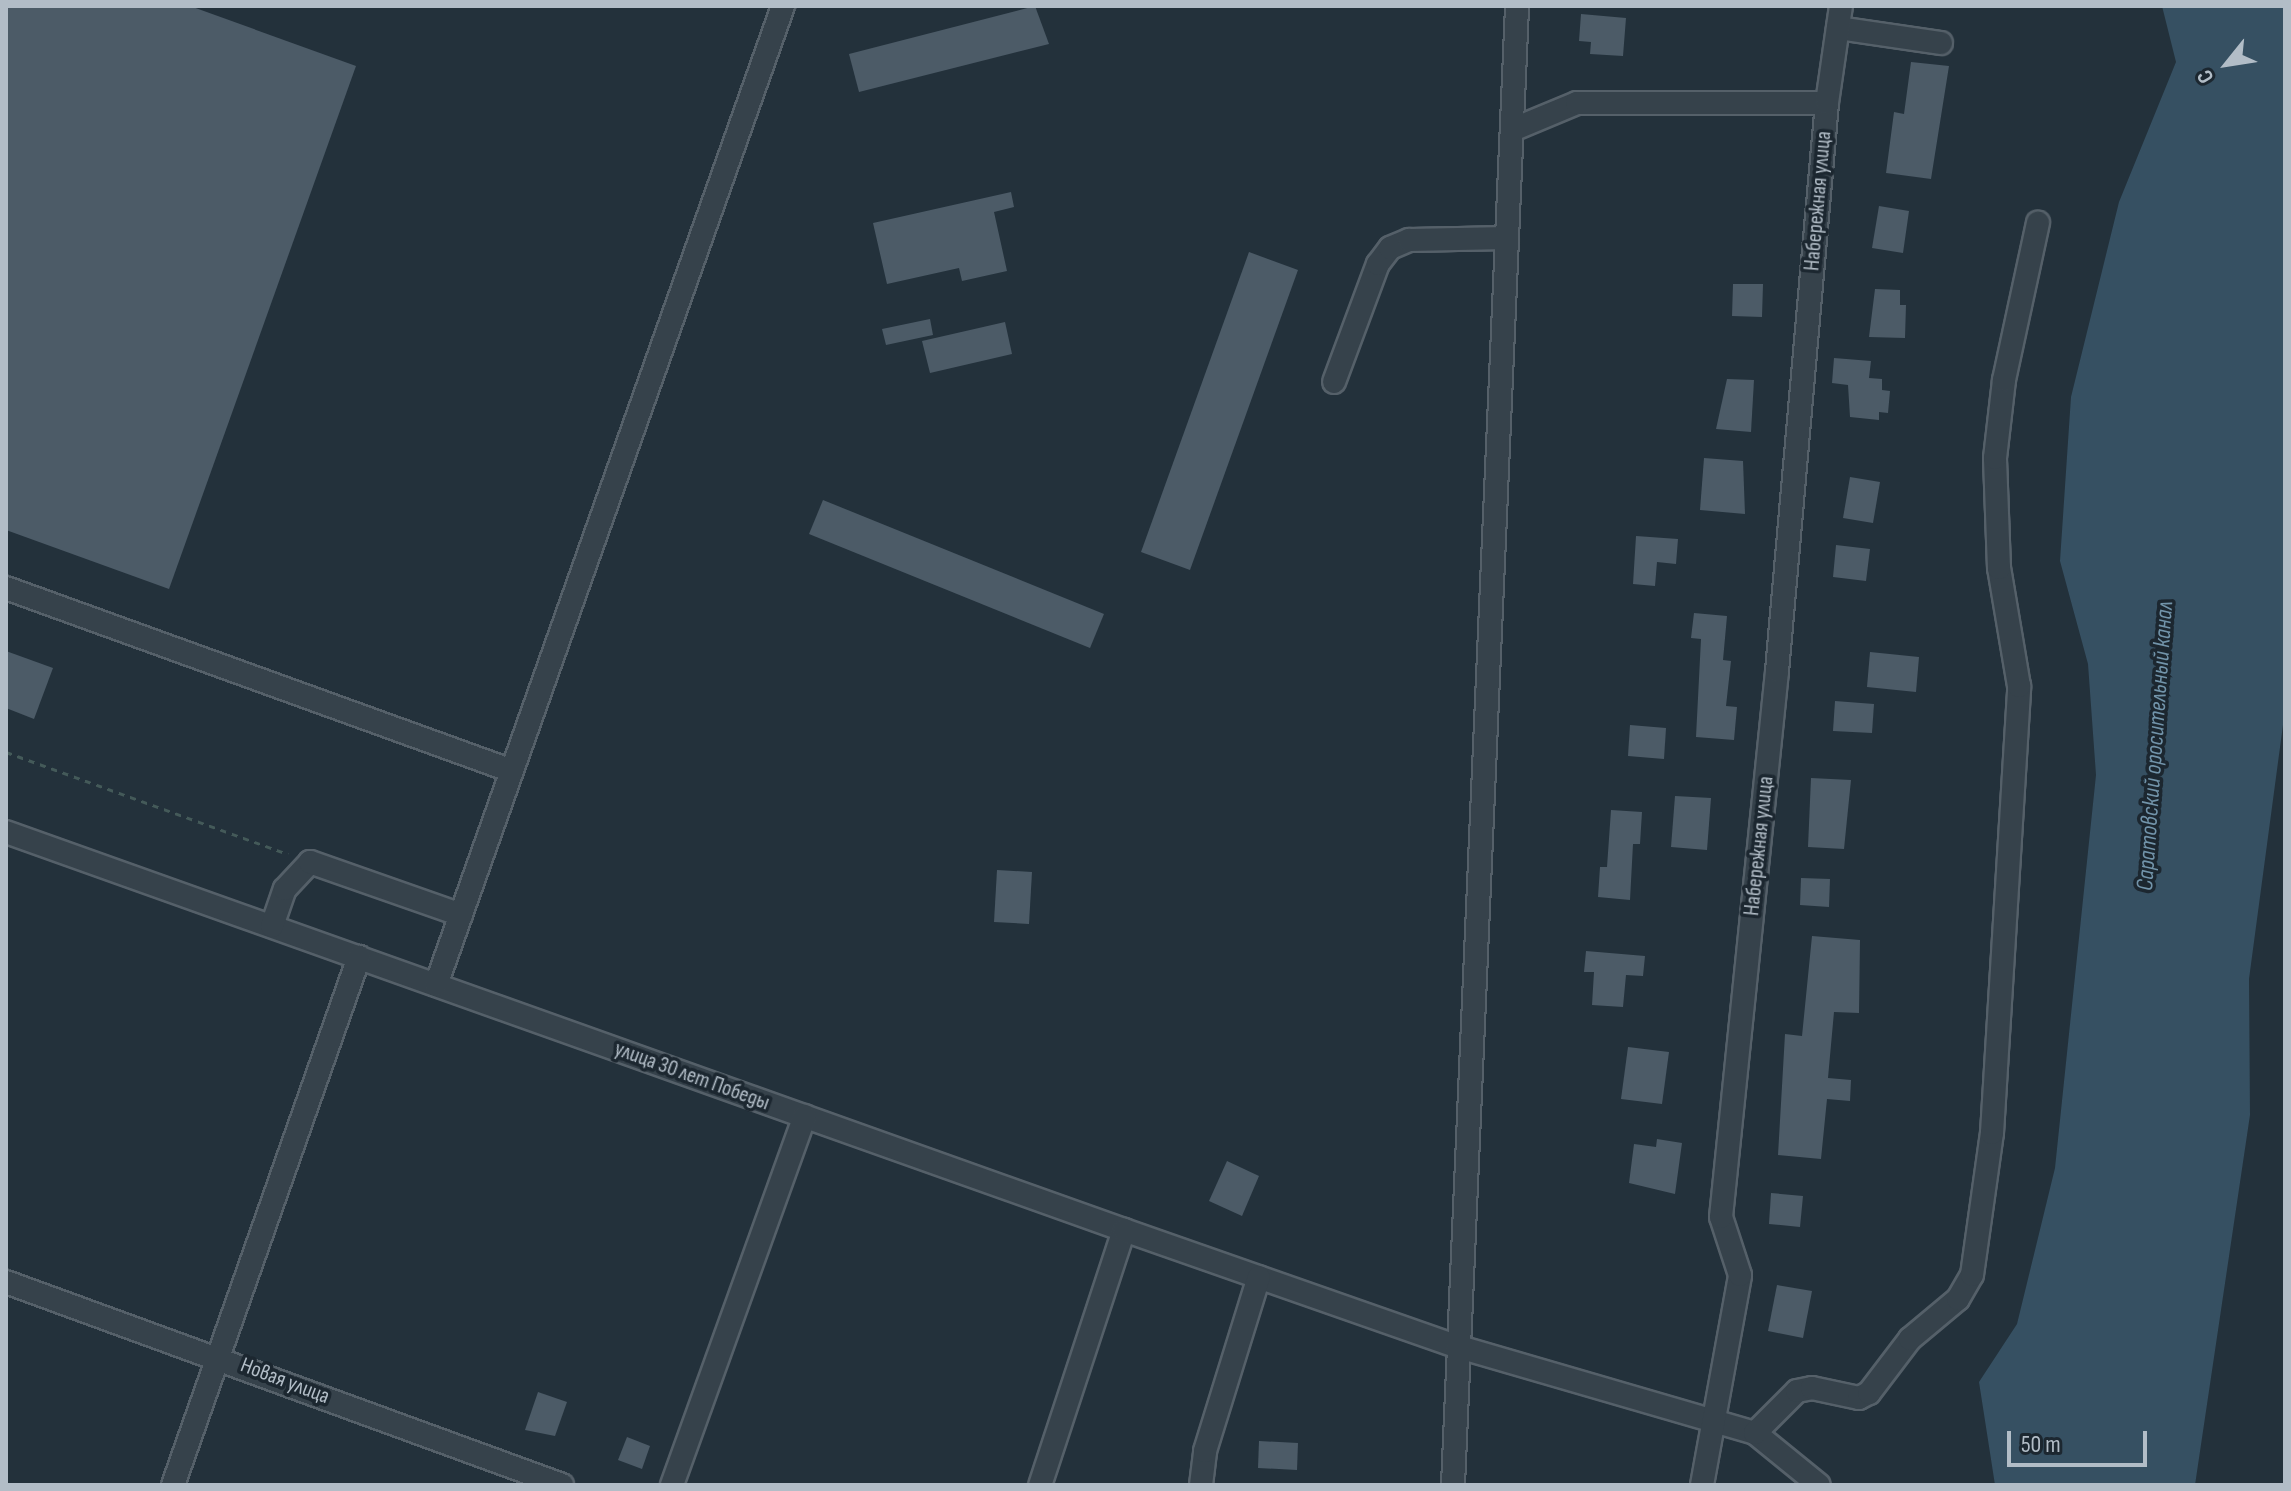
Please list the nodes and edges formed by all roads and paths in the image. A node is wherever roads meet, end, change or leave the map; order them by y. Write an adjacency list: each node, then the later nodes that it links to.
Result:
1 (783, 6): 12 (street)
2 (1517, 6): 6 (street)
3 (1840, 17): 4 (street); 5 (street, Набережная улица)
4 (1941, 43)
5 (1827, 103): 6 (street); 25 (street, Набережная улица)
6 (1512, 130): 8 (street)
7 (2038, 223): 26 (street)
8 (1507, 238): 9 (street); 23 (street)
9 (1334, 382)
10 (6, 588): 12 (street)
11 (6, 752): 14 (path)
12 (512, 771): 15 (street)
13 (6, 832): 16 (street, улица 30 лет Победы)
14 (310, 862): 15 (street); 16 (street)
15 (461, 915): 18 (street)
16 (272, 926): 17 (street, улица 30 лет Победы)
17 (359, 957): 18 (street, улица 30 лет Победы); 24 (street)
18 (436, 985): 19 (street, улица 30 лет Победы)
19 (805, 1116): 20 (street, улица 30 лет Победы); 29 (street)
20 (1124, 1230): 21 (street, улица 30 лет Победы); 30 (street)
21 (1259, 1277): 23 (street, улица 30 лет Победы); 31 (street)
22 (6, 1282): 24 (street, Новая улица)
23 (1459, 1347): 25 (street); 32 (street)
24 (220, 1357): 27 (street); 28 (street, Новая улица)
25 (1712, 1420): 26 (street); 33 (street, Набережная улица)
26 (1755, 1433): 34 (street)
27 (173, 1485)
28 (562, 1485)
29 (672, 1485)
30 (1040, 1485)
31 (1201, 1485)
32 (1453, 1485)
33 (1702, 1485)
34 (1819, 1485)

